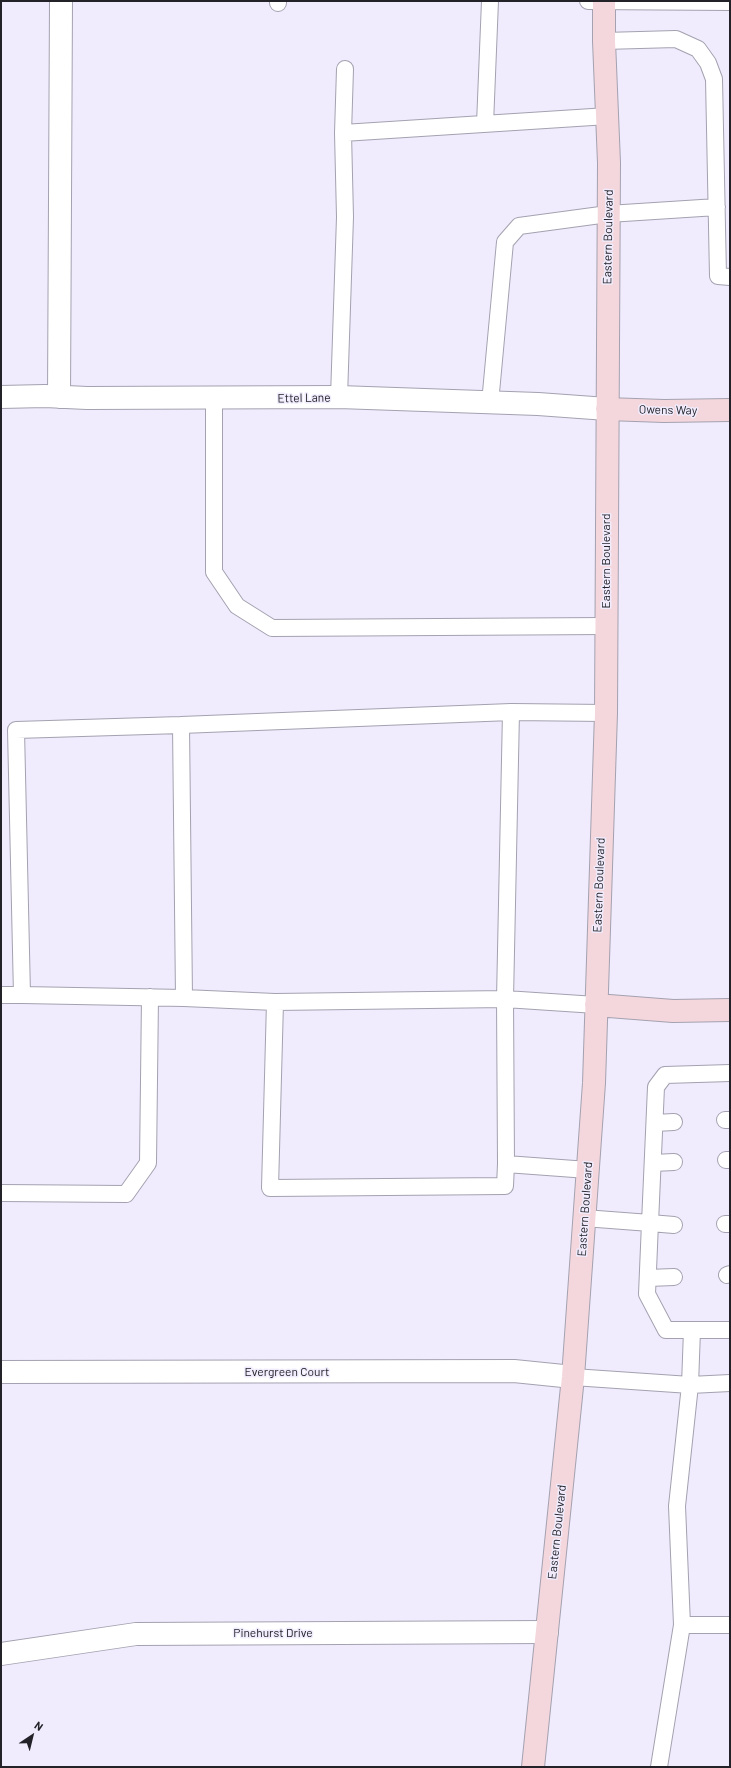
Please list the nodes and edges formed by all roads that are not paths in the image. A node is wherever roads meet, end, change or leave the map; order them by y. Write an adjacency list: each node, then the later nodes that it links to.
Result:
1 (61, 1): 14 (street)
2 (490, 1): 8 (lane)
3 (599, 1): 4 (lane); 5 (main road, Eastern Boulevard)
4 (730, 2)
5 (604, 41): 7 (main road, Eastern Boulevard); 10 (lane)
6 (345, 69): 9 (lane)
7 (608, 116): 8 (lane); 11 (main road, Eastern Boulevard)
8 (485, 124): 9 (lane)
9 (343, 133): 15 (lane)
10 (717, 207): 11 (lane); 12 (lane)
11 (608, 214): 17 (lane); 18 (main road, Eastern Boulevard)
12 (730, 277)
13 (1, 397): 14 (street, Ettel Lane)
14 (59, 397): 16 (street, Ettel Lane)
15 (339, 397): 16 (street, Ettel Lane); 17 (street, Ettel Lane)
16 (214, 398): 20 (lane)
17 (490, 403): 18 (street, Ettel Lane)
18 (607, 409): 19 (main road, Owens Way); 20 (main road, Eastern Boulevard)
19 (730, 410)
20 (606, 626): 22 (main road, Eastern Boulevard)
21 (511, 712): 22 (lane); 23 (lane); 28 (lane)
22 (606, 713): 30 (main road, Eastern Boulevard)
23 (182, 725): 25 (lane); 27 (lane)
24 (1, 995): 25 (lane)
25 (22, 995): 26 (lane)
26 (150, 997): 27 (lane); 39 (lane)
27 (184, 998): 29 (lane)
28 (505, 999): 29 (lane); 30 (lane); 37 (lane)
29 (275, 1002): 37 (lane)
30 (596, 1005): 31 (main road); 38 (main road, Eastern Boulevard)
31 (730, 1010)
32 (730, 1073): 33 (lane)
33 (655, 1122): 34 (lane); 36 (lane)
34 (674, 1122)
35 (674, 1162): 36 (lane)
36 (653, 1163): 41 (lane)
37 (506, 1164): 38 (lane)
38 (588, 1170): 40 (main road, Eastern Boulevard)
39 (1, 1193)
40 (584, 1218): 41 (lane); 48 (main road, Eastern Boulevard)
41 (650, 1223): 42 (lane); 44 (lane)
42 (674, 1225)
43 (674, 1277): 44 (lane)
44 (648, 1278): 45 (lane)
45 (692, 1330): 46 (lane); 50 (lane)
46 (730, 1330)
47 (1, 1372): 48 (street, Evergreen Court)
48 (572, 1377): 50 (lane); 53 (main road, Eastern Boulevard)
49 (730, 1383): 50 (lane)
50 (690, 1385): 51 (lane)
51 (682, 1625): 52 (lane); 56 (lane)
52 (730, 1625)
53 (547, 1632): 54 (street, Pinehurst Drive); 55 (main road, Eastern Boulevard)
54 (1, 1654)
55 (533, 1767)
56 (659, 1767)

